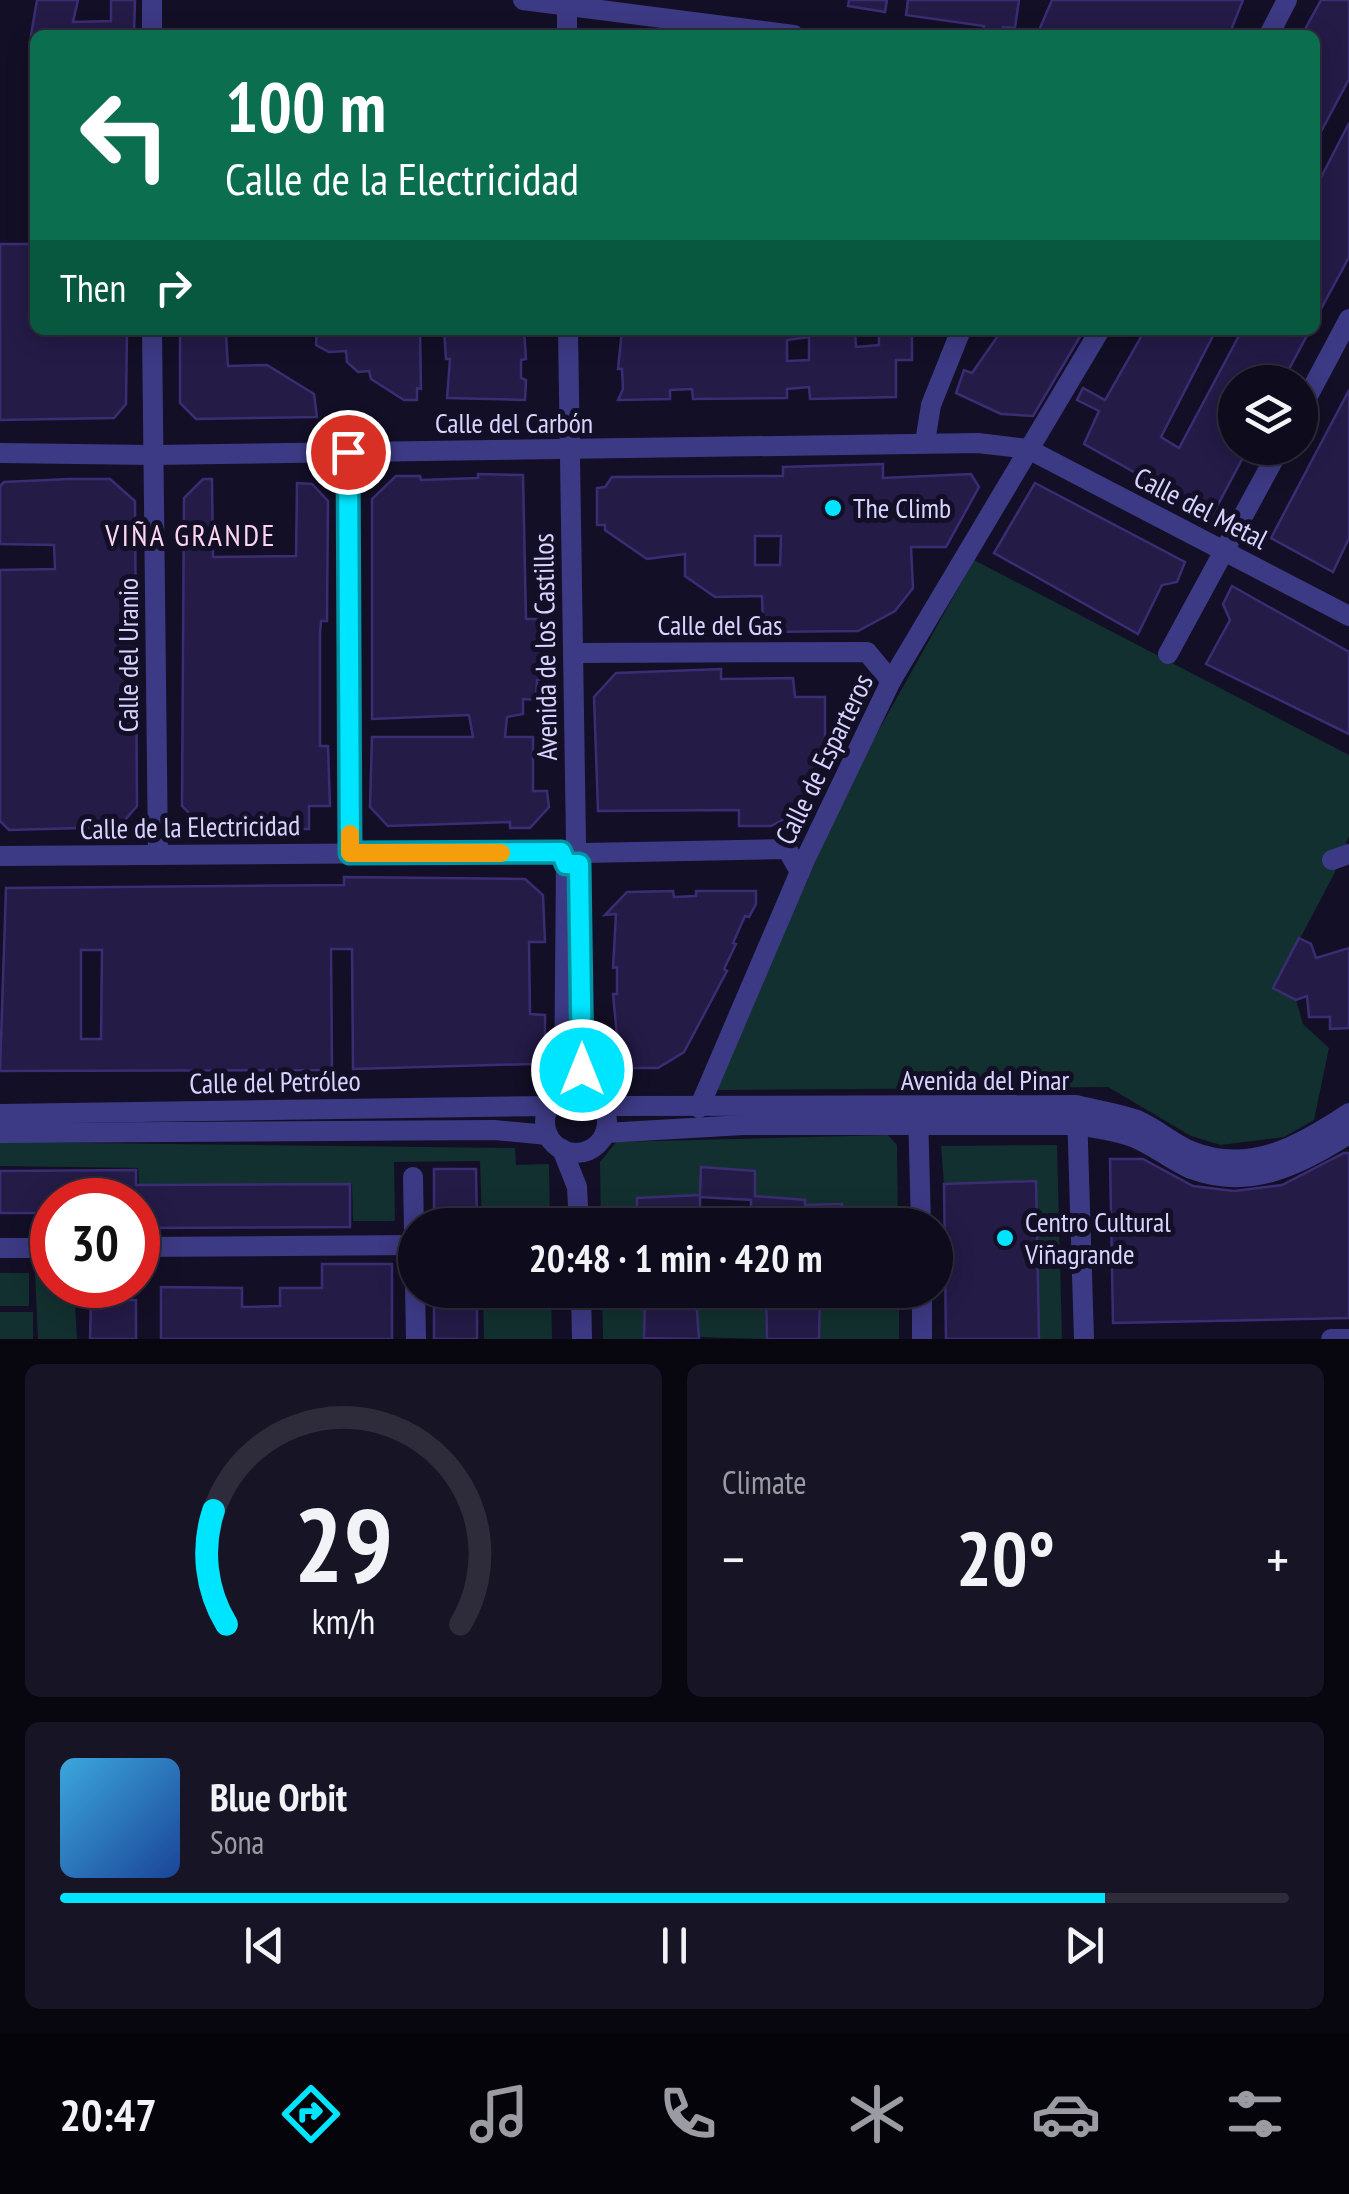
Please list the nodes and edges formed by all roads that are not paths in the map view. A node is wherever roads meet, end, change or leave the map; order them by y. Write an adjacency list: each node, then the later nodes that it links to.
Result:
1 (152, 0): 5 (street)
2 (523, 0): 4 (street)
3 (1287, 0): 8 (street)
4 (567, 6): 6 (street); 7 (street)
5 (152, 30)
6 (567, 30)
7 (755, 30)
8 (1272, 30)
9 (1349, 319): 14 (street)
10 (152, 335): 21 (street, Calle del Uranio)
11 (568, 335): 18 (street, Avenida de los Castillos)
12 (959, 335): 16 (street)
13 (1097, 335): 17 (street, Calle de Esparteros)
14 (1340, 356): 15 (street)
15 (1318, 386)
16 (925, 442): 17 (street, Calle del Carbón); 18 (street, Calle del Carbón)
17 (1028, 449): 23 (street, Calle del Metal); 25 (street, Calle de Esparteros)
18 (569, 450): 19 (street, Calle del Carbón); 27 (street, Avenida de los Castillos)
19 (348, 452): 21 (street, Calle del Carbón); 30 (street)
20 (0, 453): 21 (street, Calle del Carbón)
21 (153, 455): 31 (street, Calle del Uranio)
22 (1271, 465): 23 (street)
23 (1224, 551): 24 (street, Calle del Metal); 28 (street)
24 (1349, 616)
25 (916, 635): 26 (street, Calle del Gas); 29 (street, Calle de Esparteros)
26 (867, 652): 27 (street, Calle del Gas); 29 (street)
27 (573, 653): 32 (street, Avenida de los Castillos)
28 (1168, 654)
29 (891, 681): 34 (street, Calle de Esparteros)
30 (350, 853): 31 (street, Calle de la Electricidad); 32 (street, Calle de la Electricidad)
31 (158, 855): 33 (street, Calle de la Electricidad)
32 (573, 855): 34 (street, Calle de la Electricidad); 35 (street, Avenida de los Castillos); 36 (street, Avenida de los Castillos)
33 (0, 856)
34 (798, 860): 37 (street, Calle de Esparteros)
35 (594, 1098): 36 (street); 37 (street, Avenida del Pinar); 44 (street)
36 (557, 1100): 39 (street, Calle del Petróleo); 45 (street)
37 (699, 1108): 41 (street, Avenida del Pinar)
38 (1349, 1113): 40 (street, Avenida del Pinar)
39 (0, 1114)
40 (1077, 1115): 41 (street, Avenida del Pinar); 43 (street, Avenida del Pinar); 62 (street)
41 (918, 1116): 44 (street, Avenida del Pinar); 50 (street)
42 (0, 1133): 45 (street, Calle del Petróleo)
43 (1349, 1134)
44 (598, 1141): 45 (street); 47 (street)
45 (555, 1142): 47 (street)
46 (413, 1176): 48 (street)
47 (577, 1187): 49 (street)
48 (413, 1208)
49 (578, 1208)
50 (921, 1208)
51 (398, 1244): 52 (street)
52 (160, 1247)
53 (0, 1248): 54 (street)
54 (30, 1248)
55 (415, 1308): 59 (street)
56 (581, 1308): 60 (street)
57 (922, 1308): 61 (street)
58 (1349, 1338): 63 (street)
59 (416, 1339)
60 (582, 1339)
61 (922, 1339)
62 (1084, 1339)
63 (1332, 1339)

